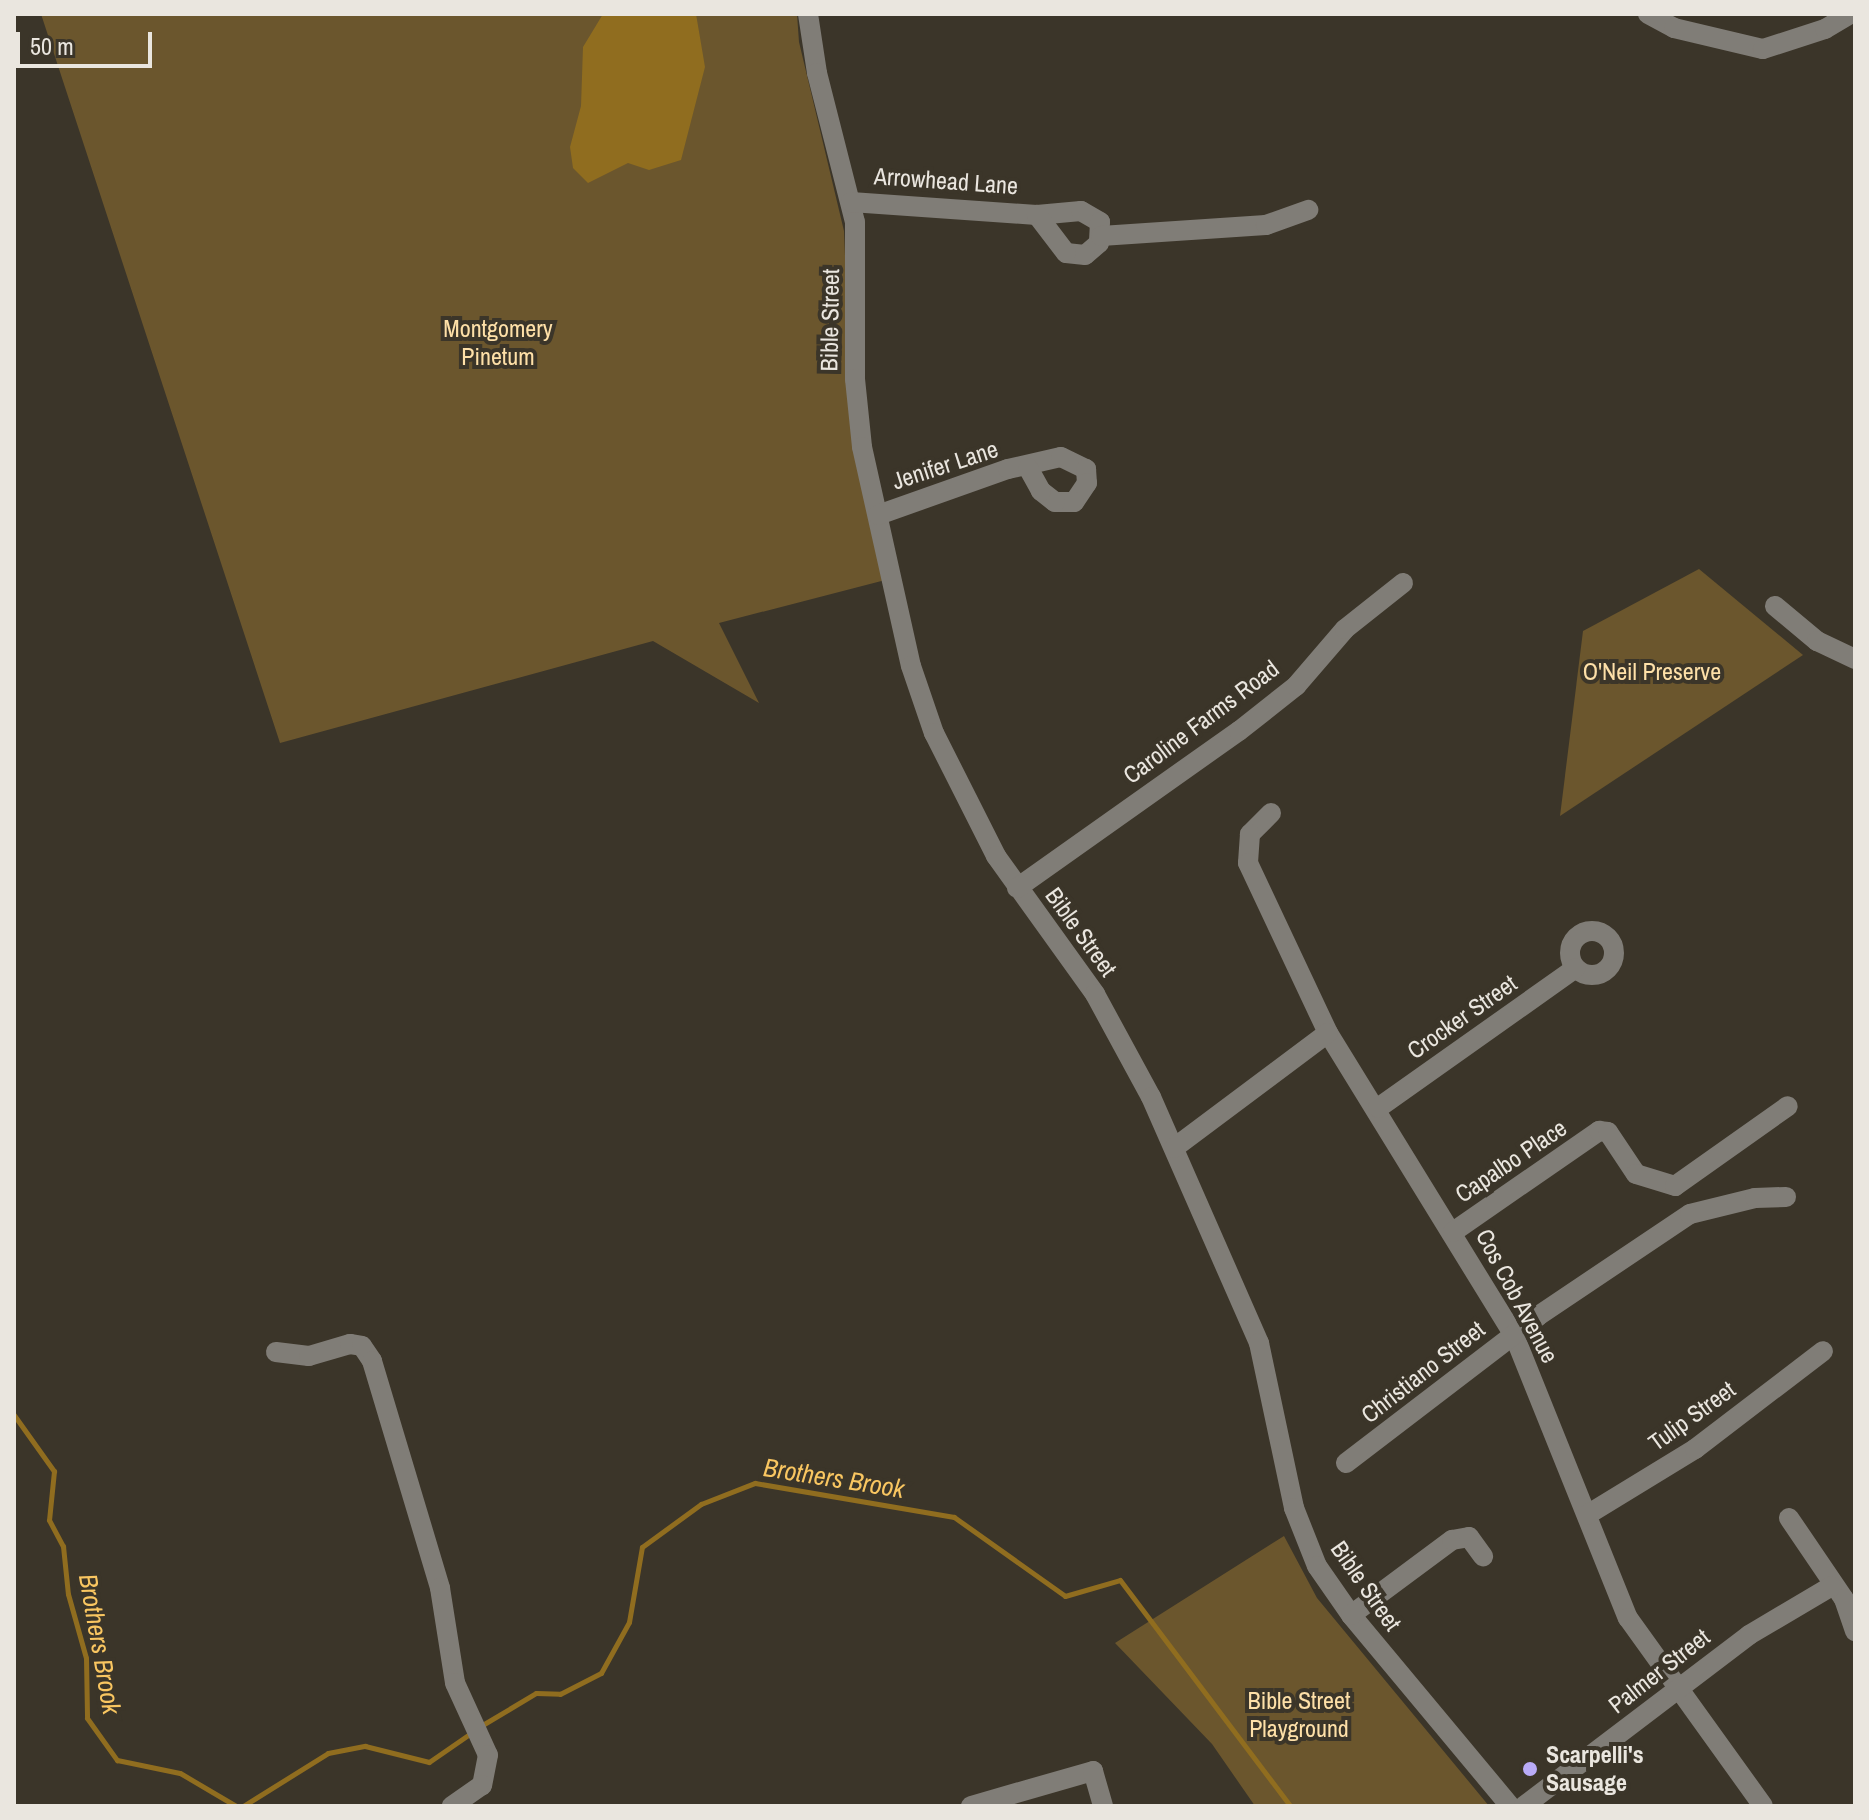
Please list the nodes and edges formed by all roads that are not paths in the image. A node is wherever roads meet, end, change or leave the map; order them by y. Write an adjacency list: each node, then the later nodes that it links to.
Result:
1 (808, 14): 4 (street, Bible Street)
2 (1648, 14): 3 (street)
3 (1850, 14)
4 (851, 202): 6 (street, Arrowhead Lane); 9 (street, Bible Street)
5 (1308, 210): 7 (street)
6 (1037, 215): 7 (street, Arrowhead Lane); 7 (street, Arrowhead Lane)
7 (1101, 236)
8 (1028, 468): 9 (street, Jenifer Lane)
9 (878, 515): 14 (street, Bible Street)
10 (1403, 583): 14 (street, Caroline Farms Road)
11 (1775, 606): 12 (street)
12 (1855, 659)
13 (1271, 813): 16 (street, Cos Cob Avenue)
14 (1017, 888): 19 (street, Bible Street)
15 (1576, 968): 18 (street, Crocker Street)
16 (1328, 1033): 18 (street, Cos Cob Avenue); 19 (street)
17 (1788, 1106): 21 (street, Capalbo Place)
18 (1378, 1108): 21 (street, Cos Cob Avenue)
19 (1174, 1148): 30 (street, Bible Street)
20 (1786, 1197): 22 (street, Christiano Street)
21 (1453, 1232): 22 (street, Cos Cob Avenue)
22 (1514, 1335): 25 (street, Christiano Street); 26 (street, Cos Cob Avenue)
23 (1823, 1351): 26 (street, Tulip Street)
24 (276, 1352): 33 (street)
25 (1346, 1463)
26 (1587, 1515): 32 (street, Cos Cob Avenue)
27 (1789, 1518): 29 (street)
28 (1483, 1556): 30 (street)
29 (1832, 1586): 31 (street); 32 (street, Palmer Street)
30 (1351, 1615): 36 (street, Bible Street)
31 (1855, 1631)
32 (1678, 1689): 37 (street, Palmer Street); 38 (street, Cos Cob Avenue)
33 (452, 1806)
34 (971, 1806): 35 (street)
35 (1103, 1806)
36 (1510, 1806)
37 (1524, 1806)
38 (1763, 1806)

